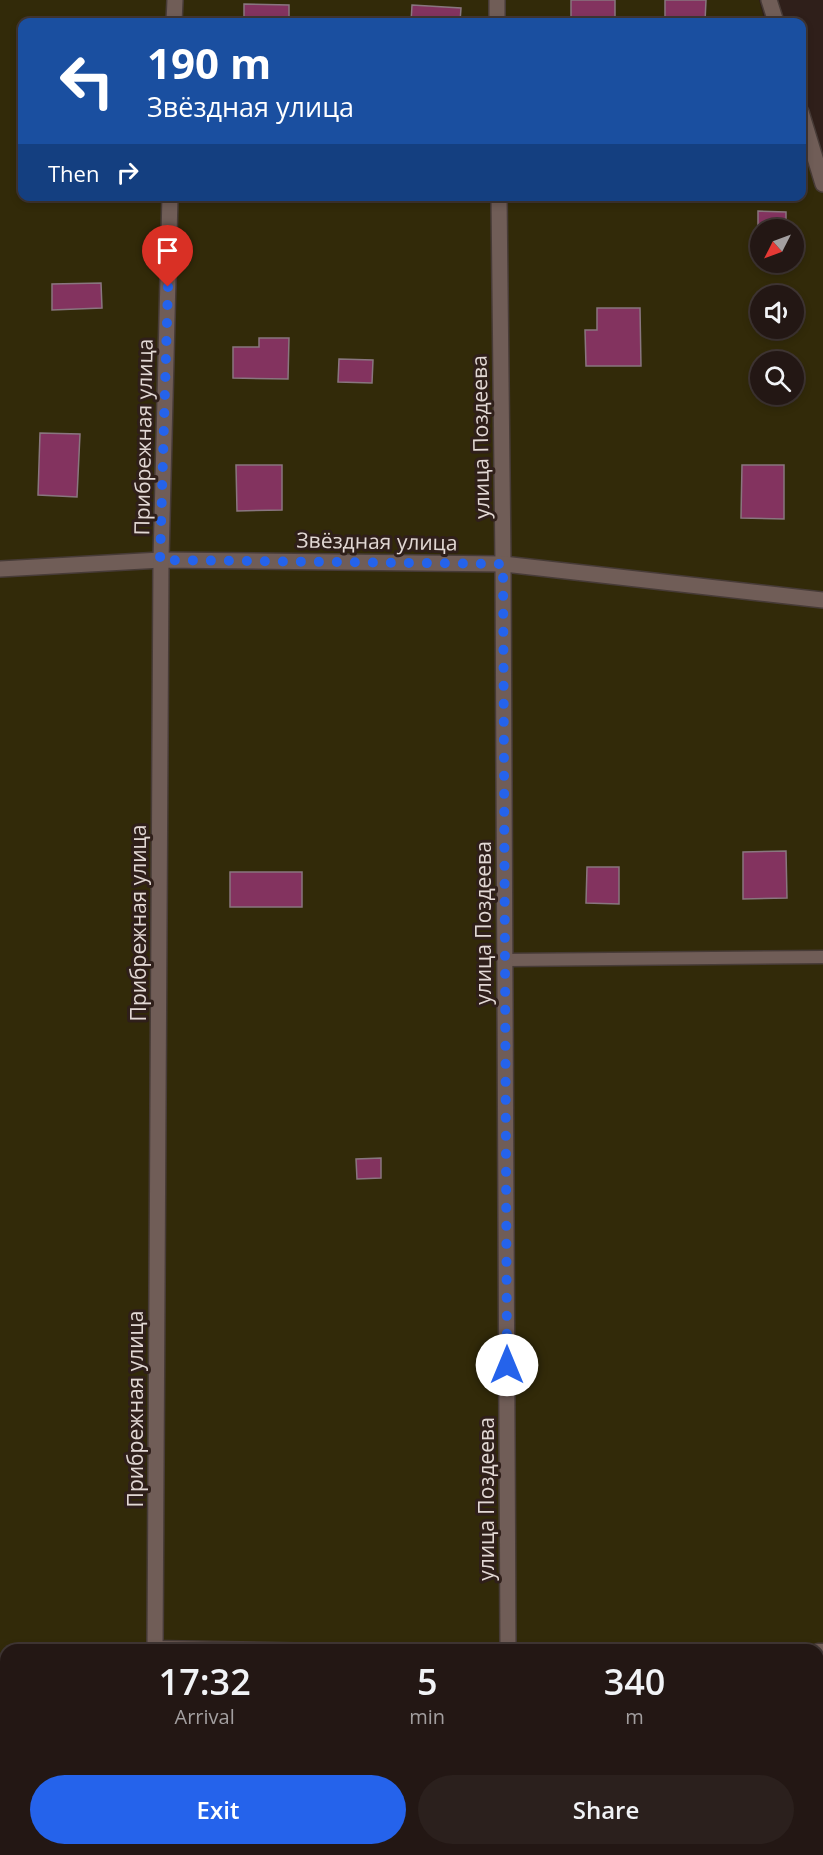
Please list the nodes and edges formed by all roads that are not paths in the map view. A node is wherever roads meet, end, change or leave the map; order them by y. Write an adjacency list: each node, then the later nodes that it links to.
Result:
1 (175, 0): 4 (street)
2 (497, 0): 5 (street)
3 (769, 0): 6 (street)
4 (174, 18)
5 (497, 18)
6 (775, 18)
7 (806, 128): 8 (street)
8 (823, 184)
9 (170, 201): 11 (street, Прибрежная улица)
10 (499, 201): 12 (street, улица Поздеева)
11 (160, 560): 12 (street, Звёздная улица); 13 (street, Звёздная улица); 17 (street, Прибрежная улица)
12 (503, 564): 14 (street, Звёздная улица); 16 (street, улица Поздеева)
13 (0, 569)
14 (823, 600)
15 (823, 957): 16 (lane)
16 (505, 960): 18 (street, улица Поздеева)
17 (155, 1644)
18 (508, 1644)

